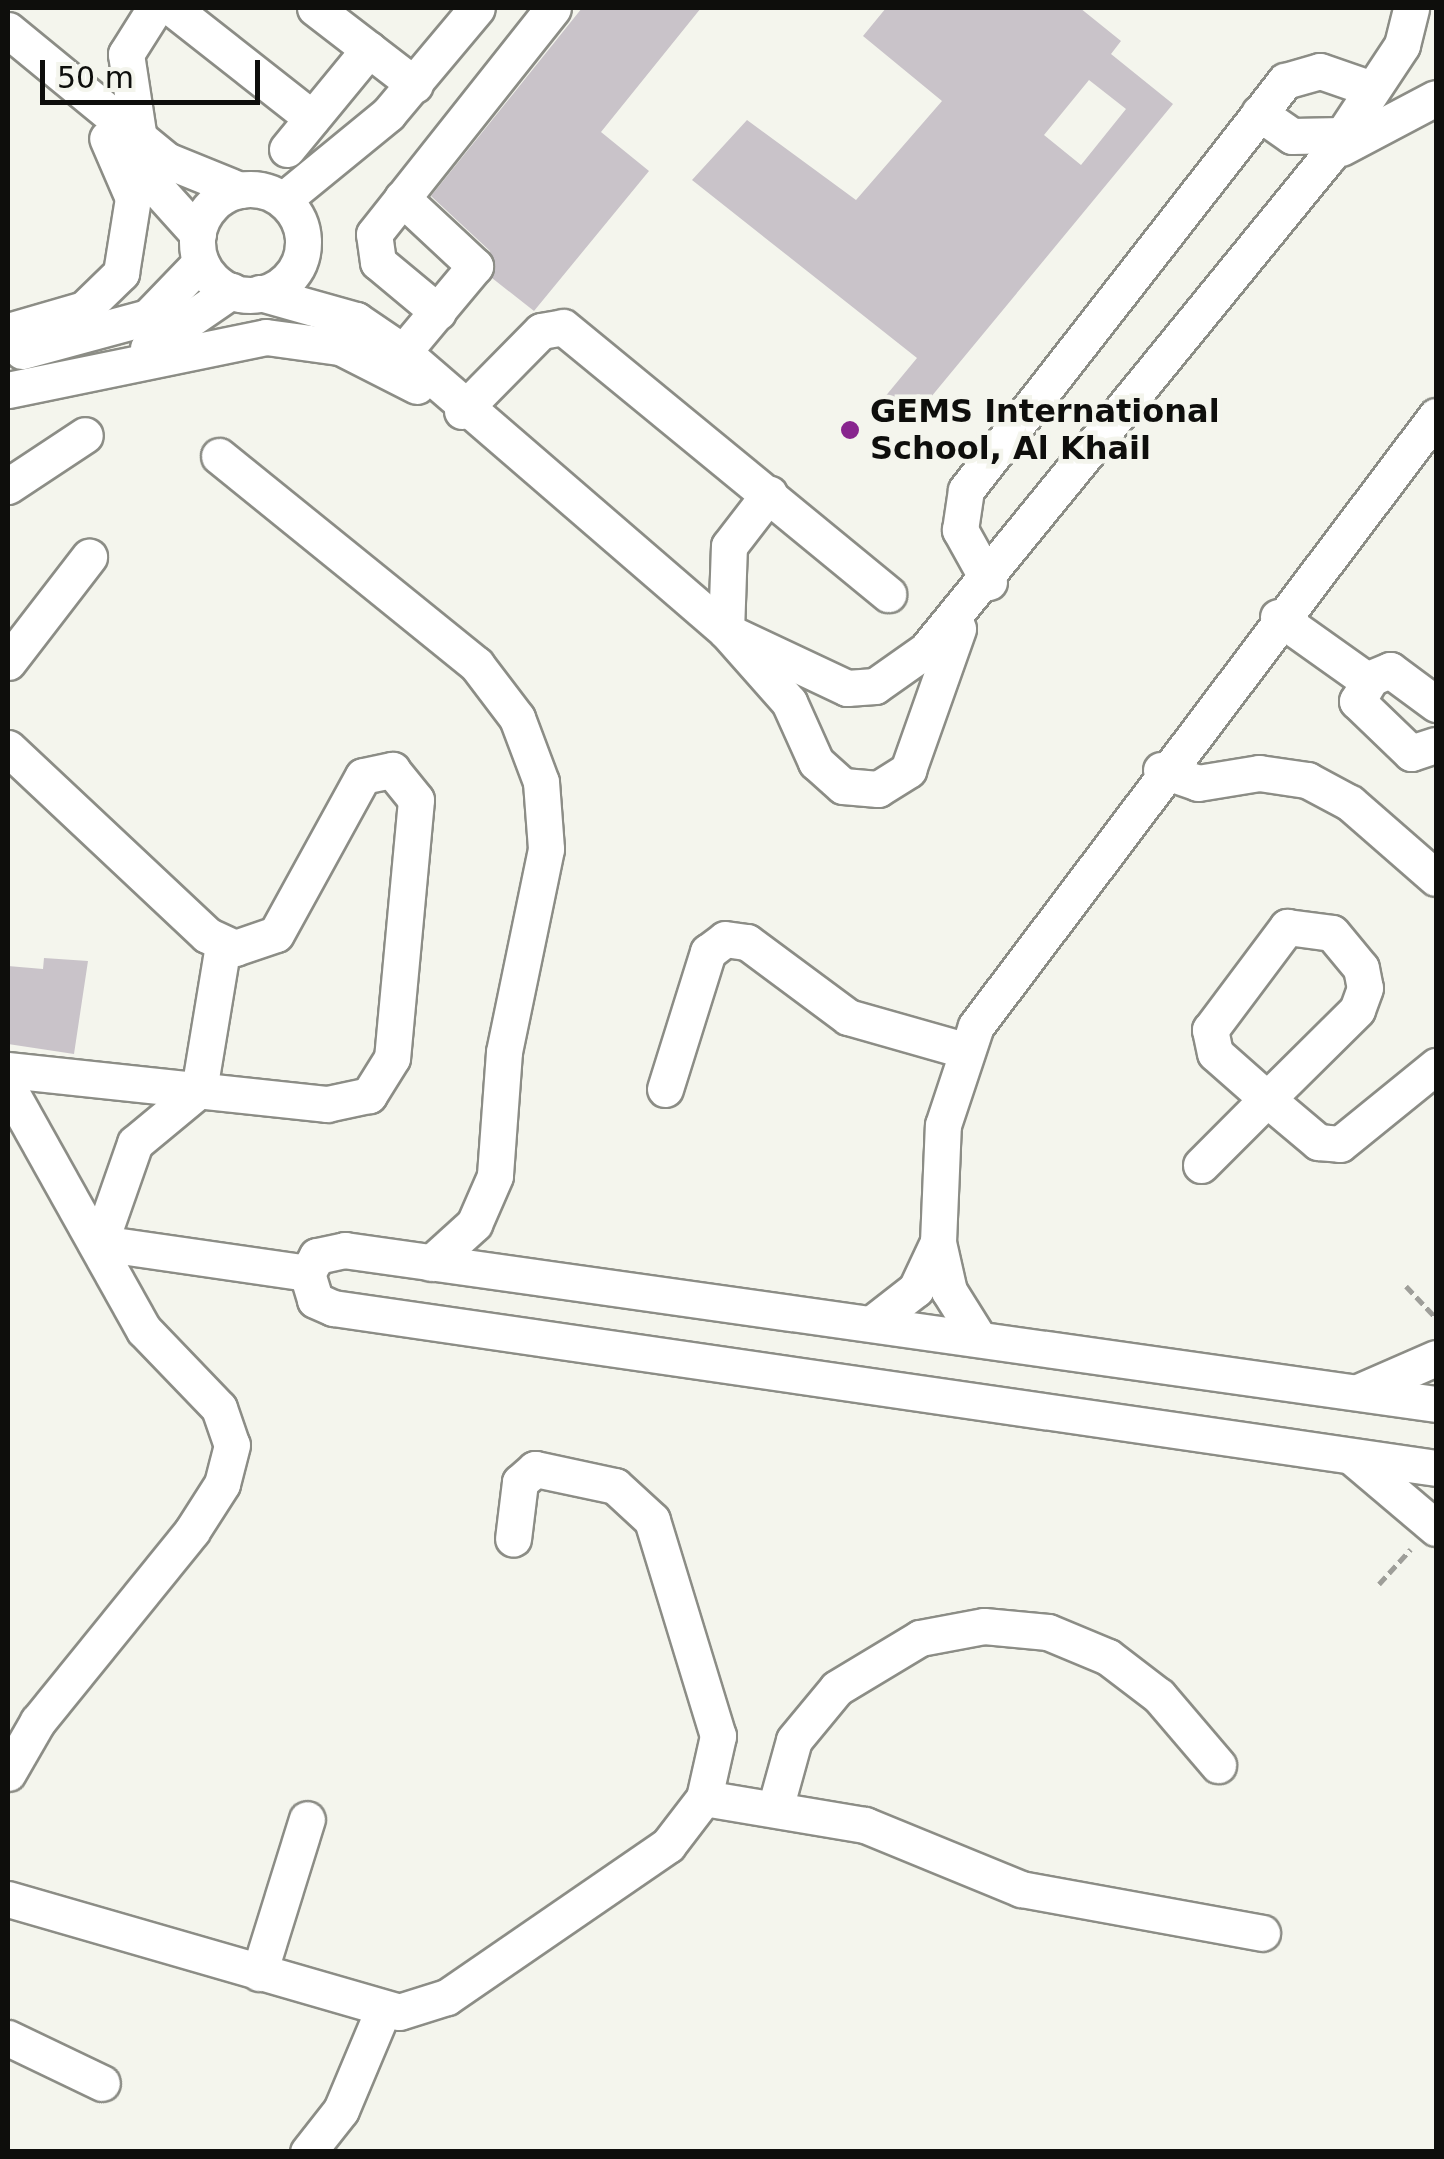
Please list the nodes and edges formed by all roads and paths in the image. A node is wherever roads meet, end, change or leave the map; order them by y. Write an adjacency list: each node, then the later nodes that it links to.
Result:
1 (155, 8): 15 (street)
2 (172, 8): 14 (street)
3 (315, 8): 8 (street)
4 (477, 8): 10 (street)
5 (554, 8): 19 (street)
6 (1411, 8): 11 (street)
7 (8, 30): 15 (street)
8 (369, 49): 10 (street); 14 (street)
9 (8, 57): 15 (street)
10 (416, 86): 20 (street)
11 (1372, 89): 13 (street); 16 (street)
12 (1436, 98): 16 (street)
13 (1258, 113): 16 (street); 37 (street)
14 (312, 118): 17 (street)
15 (123, 139): 18 (street); 21 (street); 24 (street)
16 (1335, 146): 37 (street)
17 (287, 148)
18 (240, 190): 20 (street); 21 (street)
19 (402, 198): 23 (street); 23 (street)
20 (283, 200): 22 (street)
21 (200, 248): 22 (street); 26 (street)
22 (246, 292): 25 (street); 27 (street)
23 (447, 302): 25 (street)
24 (8, 330)
25 (403, 352): 29 (street)
26 (8, 354)
27 (102, 368): 28 (street); 29 (street)
28 (8, 390)
29 (462, 411): 34 (street); 39 (street)
30 (1436, 416): 38 (street)
31 (85, 435): 33 (street)
32 (218, 456): 58 (street)
33 (8, 486)
34 (768, 494): 36 (street); 39 (street)
35 (90, 557): 40 (street)
36 (888, 594)
37 (979, 595): 39 (street); 39 (street)
38 (1278, 617): 41 (street); 45 (street)
39 (726, 631)
40 (8, 662)
41 (1368, 681): 42 (street); 43 (street)
42 (1436, 704)
43 (1436, 745)
44 (8, 748): 47 (street)
45 (1161, 770): 46 (street); 48 (street)
46 (1436, 878)
47 (224, 945): 53 (street); 53 (street)
48 (964, 1050): 52 (street); 56 (street)
49 (1436, 1066): 54 (street)
50 (8, 1070): 53 (street)
51 (8, 1087): 57 (street)
52 (665, 1089)
53 (199, 1090): 57 (street)
54 (1268, 1098): 54 (street); 55 (street)
55 (1201, 1164)
56 (938, 1242): 62 (street); 63 (street)
57 (100, 1243): 59 (street); 72 (street)
58 (430, 1263): 59 (street); 62 (street)
59 (307, 1273): 67 (street)
60 (1406, 1286): 61 (path)
61 (1436, 1318)
62 (875, 1321): 63 (street)
63 (976, 1334): 65 (street)
64 (1436, 1358): 65 (street)
65 (1358, 1392): 66 (street)
66 (1436, 1404)
67 (1348, 1454): 68 (street); 69 (street)
68 (1436, 1468)
69 (1436, 1526): 71 (path)
70 (514, 1539): 75 (street)
71 (1379, 1584)
72 (23, 1720): 74 (street)
73 (1218, 1765): 76 (street)
74 (8, 1773)
75 (704, 1798): 76 (street); 81 (street)
76 (776, 1806): 79 (street)
77 (307, 1819): 80 (street)
78 (8, 1899): 80 (street)
79 (1262, 1933)
80 (259, 1973): 81 (street)
81 (383, 2010): 84 (street)
82 (8, 2038): 83 (street)
83 (102, 2083)
84 (308, 2152)

